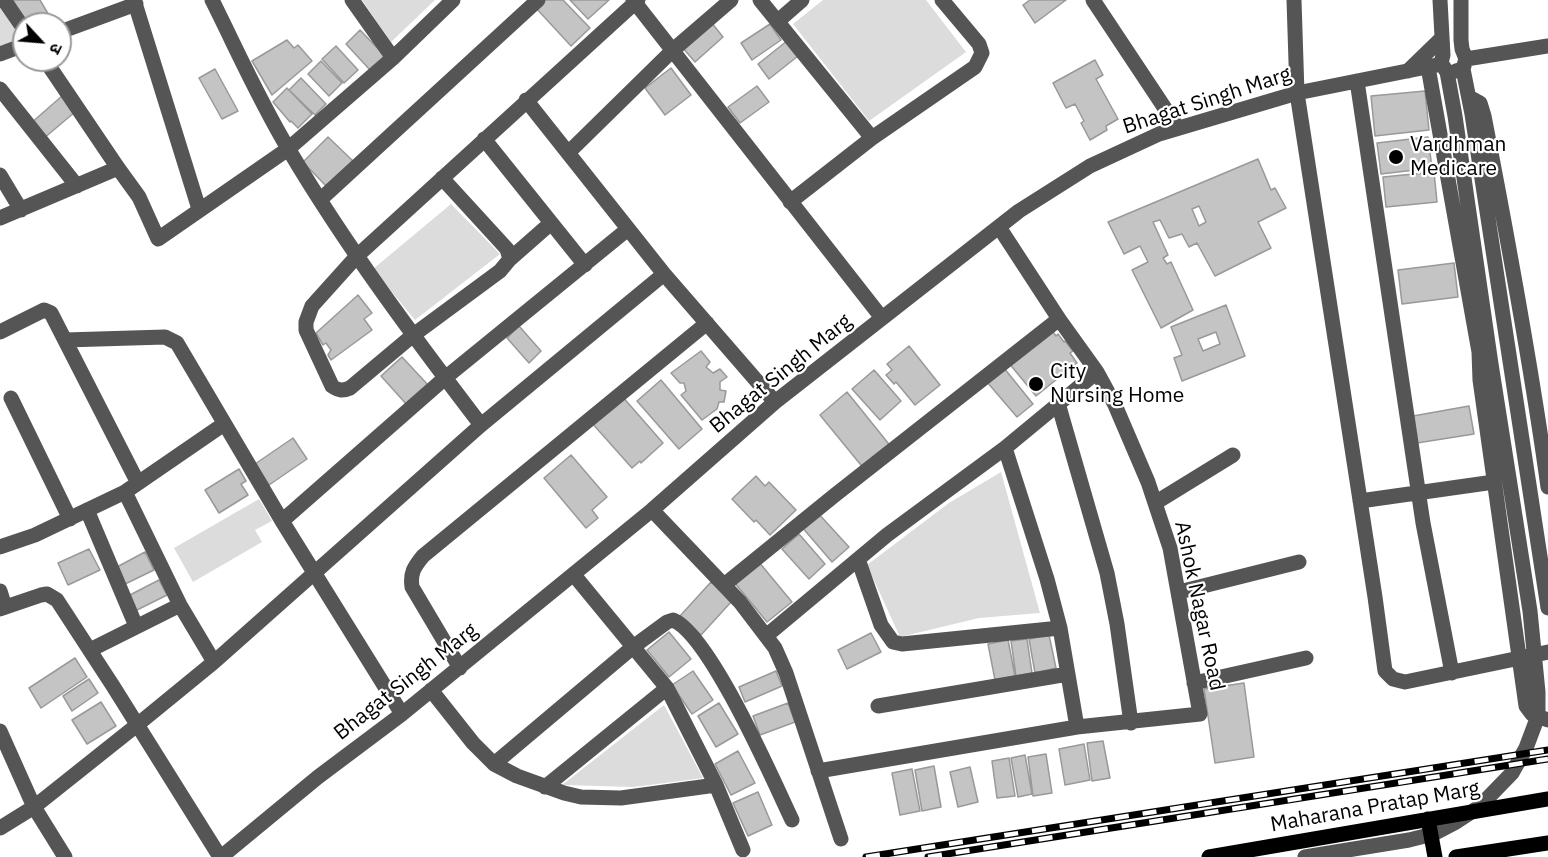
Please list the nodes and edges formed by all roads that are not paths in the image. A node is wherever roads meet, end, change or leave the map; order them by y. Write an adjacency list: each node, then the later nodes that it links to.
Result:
1 (212, 0): 33 (street)
2 (352, 0): 20 (street)
3 (453, 0): 20 (street)
4 (538, 0): 39 (street)
5 (730, 0): 19 (street)
6 (760, 0): 15 (street)
7 (802, 0): 15 (street)
8 (942, 0): 31 (street)
9 (1093, 0): 30 (street)
10 (1294, 0): 27 (street)
11 (1440, 0): 17 (street)
12 (1461, 0): 21 (street)
13 (636, 1): 19 (street); 29 (street)
14 (135, 2): 16 (street); 41 (street)
15 (778, 21): 31 (street)
16 (72, 27)
17 (1442, 38): 22 (street); 23 (street)
18 (1548, 46): 21 (street, Bhagat Singh Marg)
19 (673, 50): 34 (street); 40 (street)
20 (393, 58): 33 (street)
21 (1465, 64): 22 (street, Bhagat Singh Marg); 28 (street)
22 (1439, 68): 23 (street, Bhagat Singh Marg); 66 (street); 127 (street)
23 (1408, 71): 25 (street, Bhagat Singh Marg)
24 (53, 72): 35 (street)
25 (1357, 81): 27 (street, Bhagat Singh Marg); 70 (street)
26 (0, 89): 38 (street)
27 (1297, 93): 30 (street, Bhagat Singh Marg); 71 (street)
28 (1469, 97): 68 (street); 87 (street)
29 (526, 100): 32 (street); 34 (street)
30 (1178, 128): 45 (street, Bhagat Singh Marg)
31 (872, 138): 40 (street)
32 (484, 139): 37 (street); 44 (street)
33 (288, 149): 39 (street); 41 (street)
34 (568, 153): 46 (street)
35 (118, 168): 38 (street); 41 (street)
36 (0, 175): 42 (street)
37 (442, 178): 47 (street); 48 (street)
38 (77, 186): 42 (street)
39 (321, 200): 47 (street)
40 (790, 202): 51 (street)
41 (199, 209)
42 (21, 210): 43 (street)
43 (0, 218)
44 (552, 223): 48 (street); 49 (street)
45 (999, 227): 51 (street, Bhagat Singh Marg); 52 (street, Ashok Nagar Road)
46 (628, 229): 49 (street); 50 (street)
47 (357, 256): 55 (street); 55 (street)
48 (510, 260): 55 (street)
49 (585, 265): 58 (street)
50 (664, 274): 53 (street); 63 (street)
51 (882, 318): 60 (street, Bhagat Singh Marg)
52 (1059, 319): 57 (street, Ashok Nagar Road); 82 (street)
53 (707, 323): 60 (street); 97 (street)
54 (0, 332): 56 (street)
55 (412, 336): 58 (street)
56 (65, 340): 62 (street); 67 (street)
57 (1097, 372): 61 (street); 72 (street, Ashok Nagar Road)
58 (445, 378): 63 (street); 76 (street)
59 (11, 398): 75 (street)
60 (775, 402): 74 (street, Bhagat Singh Marg)
61 (1058, 403): 64 (street); 106 (street)
62 (224, 424): 67 (street); 76 (street)
63 (481, 425): 80 (street)
64 (1005, 448): 78 (street); 89 (street)
65 (1233, 455): 72 (street)
66 (1494, 482): 70 (street); 95 (street)
67 (138, 483): 69 (street)
68 (1548, 487)
69 (125, 492): 73 (street); 85 (street)
70 (1419, 494): 71 (street); 98 (street)
71 (1360, 501): 98 (street)
72 (1155, 503): 84 (street, Ashok Nagar Road)
73 (87, 510): 75 (street); 88 (street)
74 (652, 510): 81 (street, Bhagat Singh Marg); 82 (street)
75 (70, 519): 77 (street)
76 (282, 521): 80 (street)
77 (0, 547)
78 (858, 559): 89 (street); 90 (street)
79 (1299, 562): 84 (street)
80 (314, 572): 96 (street); 104 (street)
81 (574, 574): 91 (street); 97 (street, Bhagat Singh Marg)
82 (724, 585): 90 (street)
83 (0, 591): 86 (street)
84 (1179, 592): 100 (street, Ashok Nagar Road)
85 (180, 605): 88 (street); 96 (street)
86 (3, 608): 92 (street)
87 (1548, 608)
88 (136, 626): 92 (street)
89 (1060, 628): 99 (street)
90 (766, 636): 112 (street)
91 (633, 647): 101 (street); 111 (street); 118 (street)
92 (90, 650): 107 (street)
93 (1548, 652): 95 (street)
94 (1306, 658): 100 (street)
95 (1519, 658): 98 (street); 105 (street)
96 (214, 662): 107 (street)
97 (460, 668): 102 (street, Bhagat Singh Marg)
98 (1452, 673)
99 (1068, 674): 103 (street); 108 (street)
100 (1194, 683): 106 (street, Ashok Nagar Road)
101 (667, 688): 113 (street); 114 (street)
102 (431, 690): 104 (street, Bhagat Singh Marg); 111 (street)
103 (878, 706)
104 (402, 714): 125 (street, Bhagat Singh Marg)
105 (1548, 720)
106 (1131, 723): 108 (street)
107 (137, 725): 116 (street); 125 (street)
108 (1077, 727): 112 (street)
109 (0, 731): 110 (street)
110 (6, 762): 116 (street)
111 (494, 764): 114 (street)
112 (818, 771): 120 (street)
113 (716, 785): 114 (street); 122 (street)
114 (545, 787)
115 (1548, 798): 117 (main road, Maharana Pratap Marg)
116 (34, 807): 119 (street); 124 (street)
117 (1428, 819): 126 (main road, Maharana Pratap Marg); 128 (main road)
118 (792, 820)
119 (0, 828)
120 (842, 839)
121 (1548, 843): 123 (main road)
122 (743, 850)
123 (1480, 855): 129 (main road)
124 (65, 857)
125 (221, 857)
126 (1209, 857)
127 (1305, 857)
128 (1435, 857)
129 (1456, 857)

